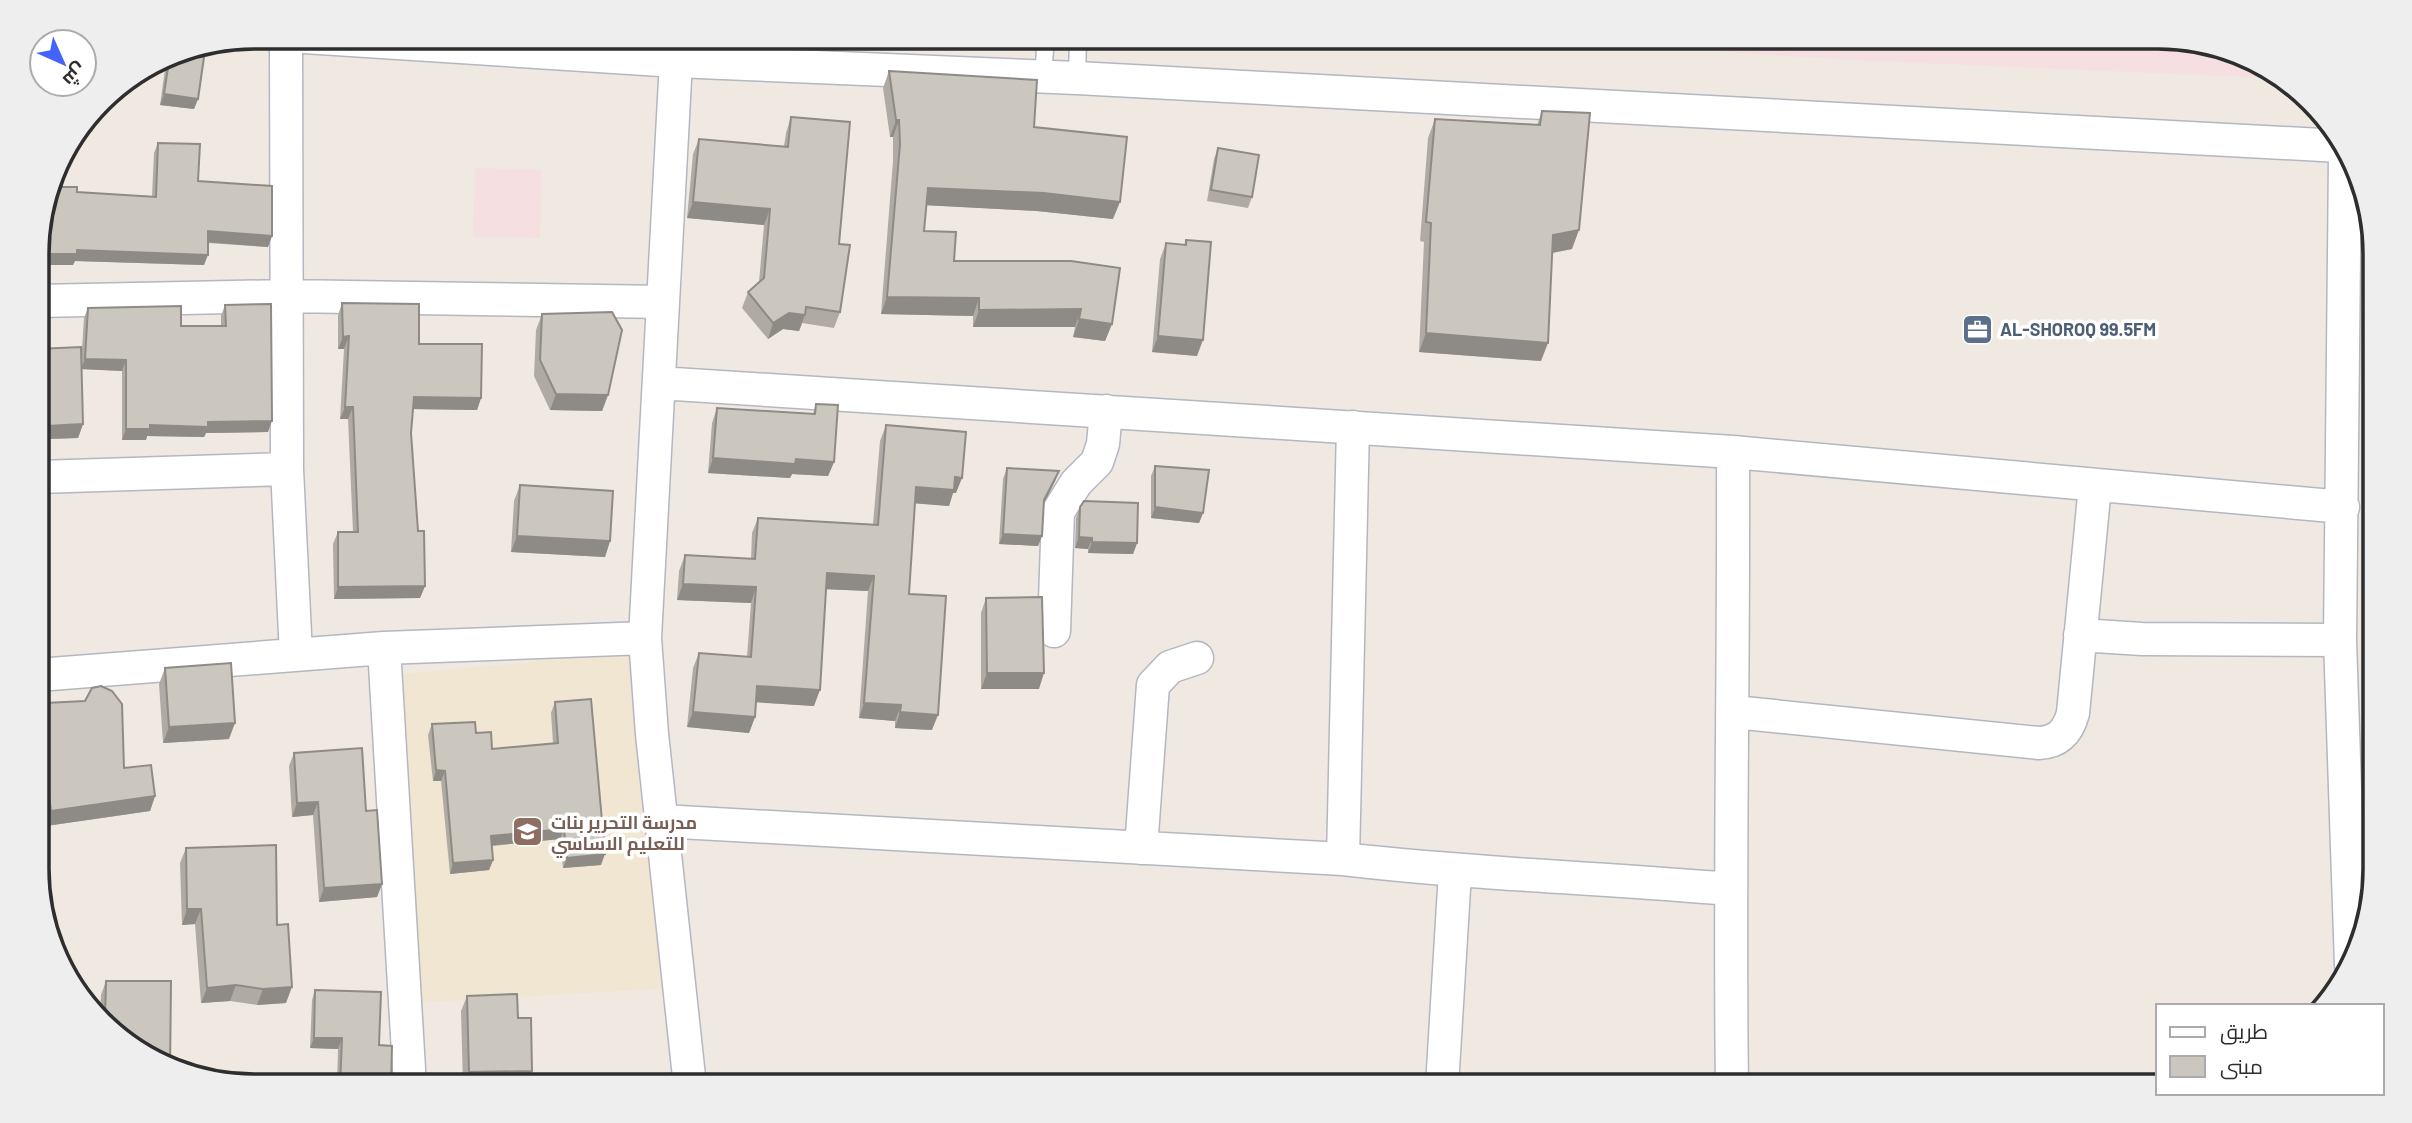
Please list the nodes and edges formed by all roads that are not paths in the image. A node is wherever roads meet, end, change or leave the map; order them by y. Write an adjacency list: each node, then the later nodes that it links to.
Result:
1 (286, 49): 10 (street)
2 (490, 49): 5 (street)
3 (1045, 49): 6 (lane)
4 (1078, 49): 7 (lane)
5 (676, 61): 6 (street); 12 (street)
6 (1043, 76): 7 (street)
7 (1077, 78): 8 (street)
8 (2332, 146)
9 (2345, 171): 20 (street)
10 (286, 296): 11 (street); 12 (street); 17 (street)
11 (49, 301)
12 (663, 302): 13 (street)
13 (659, 383): 14 (street); 23 (street)
14 (1106, 411): 15 (street); 21 (street)
15 (1353, 427): 16 (street); 32 (street)
16 (1733, 452): 19 (street); 29 (street)
17 (287, 469): 18 (street); 26 (street)
18 (49, 477)
19 (2095, 486): 20 (street); 22 (street)
20 (2343, 507): 24 (street)
21 (1054, 631)
22 (2080, 635): 24 (street); 29 (street)
23 (645, 638): 25 (street); 30 (street)
24 (2340, 640): 35 (street)
25 (384, 648): 26 (street); 36 (street)
26 (296, 654): 28 (street)
27 (1197, 658): 31 (street)
28 (49, 674)
29 (1734, 712): 34 (street)
30 (662, 821): 31 (street); 37 (street)
31 (1141, 848): 32 (street)
32 (1343, 859): 33 (street)
33 (1455, 872): 34 (street); 38 (street)
34 (1729, 889): 39 (street)
35 (2350, 939)
36 (409, 1074)
37 (689, 1074)
38 (1444, 1074)
39 (1731, 1074)

